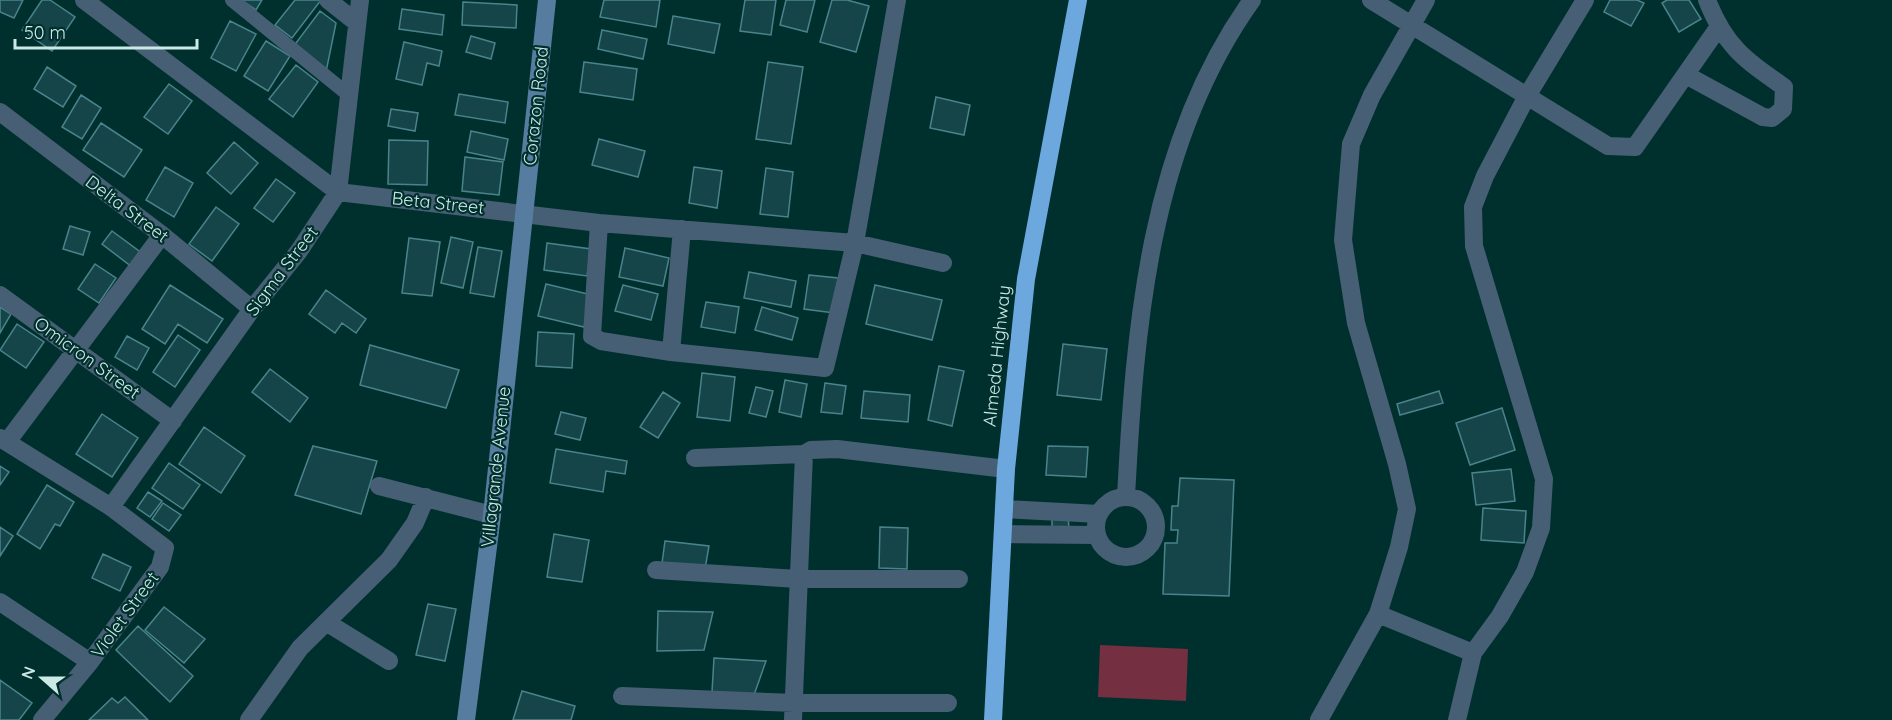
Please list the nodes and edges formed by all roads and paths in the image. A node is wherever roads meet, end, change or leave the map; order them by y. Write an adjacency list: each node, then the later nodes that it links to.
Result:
1 (84, 0): 20 (street)
2 (232, 0): 17 (lane)
3 (328, 0): 13 (street)
4 (360, 0): 13 (street, Sigma Street)
5 (547, 0): 21 (street, Corazon Road)
6 (897, 0): 25 (street)
7 (1078, 0): 35 (highway, Almeda Highway)
8 (1252, 0): 38 (street)
9 (1371, 0): 14 (street)
10 (1426, 0): 14 (street)
11 (1584, 0): 18 (street)
12 (1707, 0): 15 (street)
13 (357, 23): 17 (street, Sigma Street)
14 (1412, 23): 18 (street); 51 (street)
15 (1718, 28): 16 (street); 16 (street)
16 (1686, 75): 18 (street)
17 (350, 96): 20 (street, Sigma Street)
18 (1527, 96): 53 (street)
19 (0, 112): 24 (street, Delta Street)
20 (338, 192): 21 (street, Beta Street); 28 (street, Sigma Street)
21 (525, 213): 22 (street, Beta Street); 43 (street, Villagrande Avenue)
22 (599, 223): 23 (street, Beta Street); 30 (street)
23 (682, 229): 25 (street, Beta Street); 30 (street)
24 (162, 235): 28 (street, Delta Street); 29 (street)
25 (855, 243): 26 (street, Beta Street); 30 (street)
26 (943, 262)
27 (0, 295): 29 (street, Omicron Street)
28 (252, 309): 31 (street, Sigma Street)
29 (75, 350): 31 (street, Omicron Street); 32 (street)
30 (671, 352)
31 (173, 422): 39 (street, Sigma Street)
32 (4, 440): 39 (street, Violet Street)
33 (804, 454): 34 (street); 35 (street); 48 (street)
34 (695, 458)
35 (1006, 469): 40 (highway, Almeda Highway)
36 (379, 486): 37 (street)
37 (426, 497): 43 (street); 52 (street)
38 (1126, 497): 42 (street); 46 (street)
39 (111, 507): 55 (street, Violet Street)
40 (1005, 509): 41 (street); 44 (highway, Almeda Highway)
41 (1034, 511): 42 (street); 45 (street)
42 (1099, 514): 46 (street)
43 (492, 515): 61 (street, Villagrande Avenue)
44 (1003, 534): 45 (street); 62 (highway, Almeda Highway)
45 (1032, 534): 46 (street)
46 (1096, 535)
47 (656, 570): 48 (street)
48 (798, 579): 49 (street); 58 (street)
49 (959, 579)
50 (0, 602): 55 (street)
51 (1377, 614): 53 (street); 63 (street)
52 (326, 622): 54 (street); 60 (street)
53 (1473, 653): 64 (street)
54 (388, 661)
55 (90, 662): 59 (street, Violet Street)
56 (622, 696): 58 (street)
57 (948, 703): 58 (street)
58 (794, 712)
59 (42, 720)
60 (249, 720)
61 (466, 720)
62 (993, 720)
63 (1319, 720)
64 (1457, 720)

